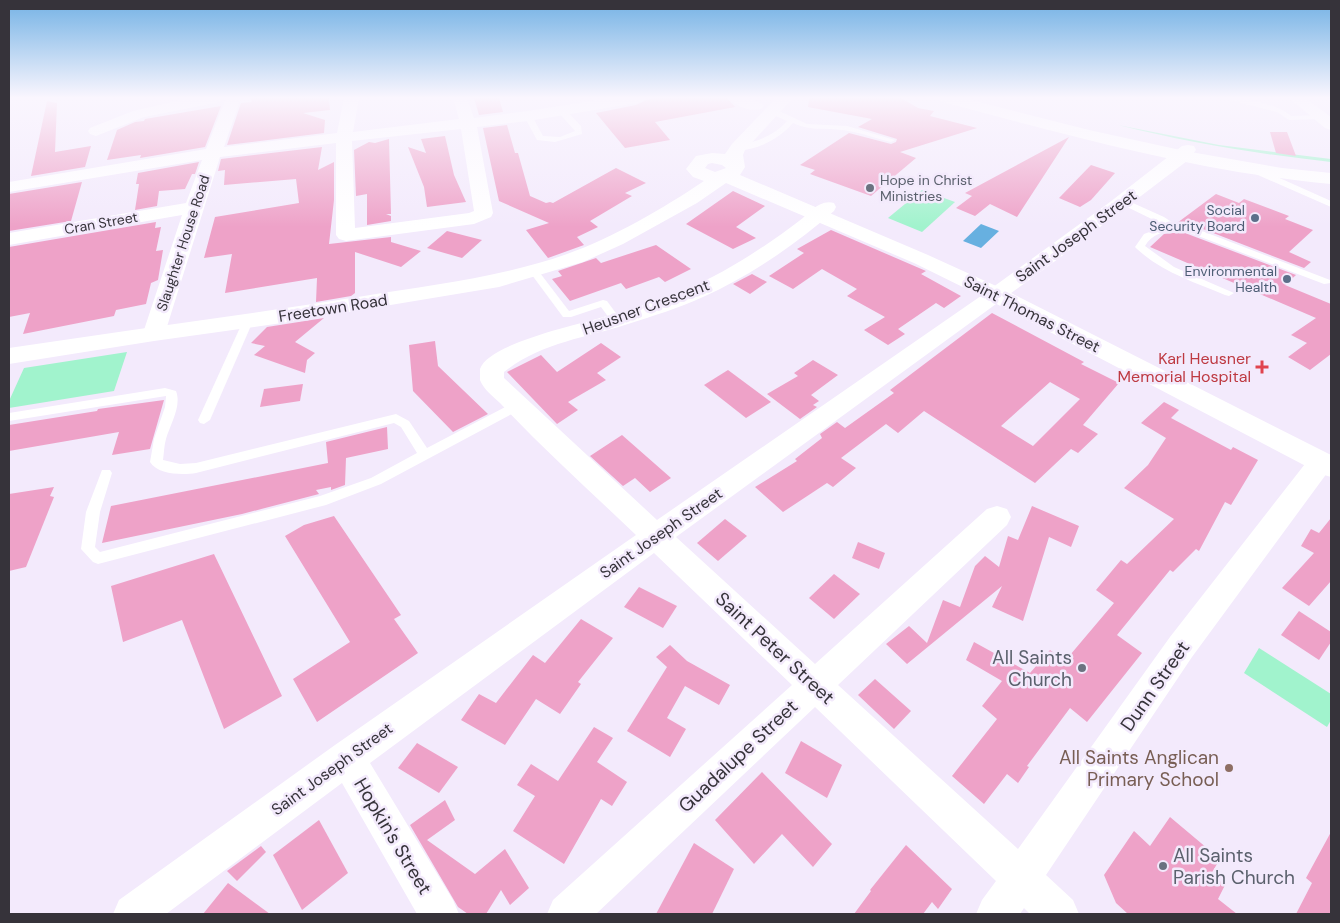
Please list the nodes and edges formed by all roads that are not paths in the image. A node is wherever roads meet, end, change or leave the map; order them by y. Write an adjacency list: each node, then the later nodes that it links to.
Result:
1 (217, 141): 10 (street, Slaughter House Road)
2 (317, 141): 10 (street)
3 (344, 141): 4 (street)
4 (471, 141)
5 (728, 141): 12 (main road, Freetown Road)
6 (744, 141): 13 (main road, Freetown Road)
7 (766, 141): 13 (lane)
8 (1132, 141): 11 (main road)
9 (1140, 141): 11 (main road)
10 (212, 153): 18 (street); 22 (street, Slaughter House Road)
11 (1184, 153): 14 (main road); 15 (main road); 20 (street, Saint Joseph Street)
12 (701, 164): 13 (main road); 24 (main road, Freetown Road)
13 (731, 166): 17 (main road, Saint Thomas Street); 19 (main road, Freetown Road); 23 (main road, Saint Thomas Street)
14 (1254, 170): 16 (main road); 21 (lane)
15 (1331, 170)
16 (1331, 179)
17 (748, 186): 19 (main road); 23 (main road, Saint Thomas Street)
18 (9, 188)
19 (690, 199): 24 (main road, Freetown Road)
20 (1124, 202): 25 (lane); 29 (street, Saint Joseph Street)
21 (1331, 204)
22 (194, 207): 26 (street, Cran Street); 33 (street, Slaughter House Road)
23 (823, 211): 29 (main road, Saint Thomas Street); 31 (street, Heusner Crescent)
24 (646, 222): 27 (main road, Freetown Road)
25 (1173, 227): 28 (lane); 30 (lane)
26 (9, 239)
27 (534, 271): 31 (lane); 32 (main road, Freetown Road)
28 (1325, 282)
29 (1002, 291): 40 (main road, Saint Thomas Street); 43 (street, Saint Joseph Street)
30 (1229, 293)
31 (616, 320): 35 (street, Heusner Crescent)
32 (248, 321): 33 (main road, Freetown Road); 38 (lane)
33 (154, 333): 34 (main road, Freetown Road)
34 (9, 356)
35 (492, 380): 36 (street, Saint Peter Street)
36 (517, 406): 39 (lane); 43 (street, Saint Peter Street)
37 (9, 417): 39 (lane)
38 (204, 420)
39 (425, 455): 41 (lane)
40 (1328, 459): 46 (street, Dunn Street)
41 (106, 473)
42 (997, 517): 44 (street, Guadalupe Street)
43 (656, 536): 44 (street, Saint Peter Street); 45 (street, Saint Joseph Street)
44 (815, 686): 46 (street, Saint Peter Street); 49 (street, Guadalupe Street)
45 (347, 757): 47 (street, Saint Joseph Street); 48 (street, Hopkin's Street)
46 (1021, 879): 50 (street, Dunn Street); 51 (street, Saint Peter Street)
47 (133, 914)
48 (439, 914)
49 (567, 914)
50 (996, 914)
51 (1059, 914)

